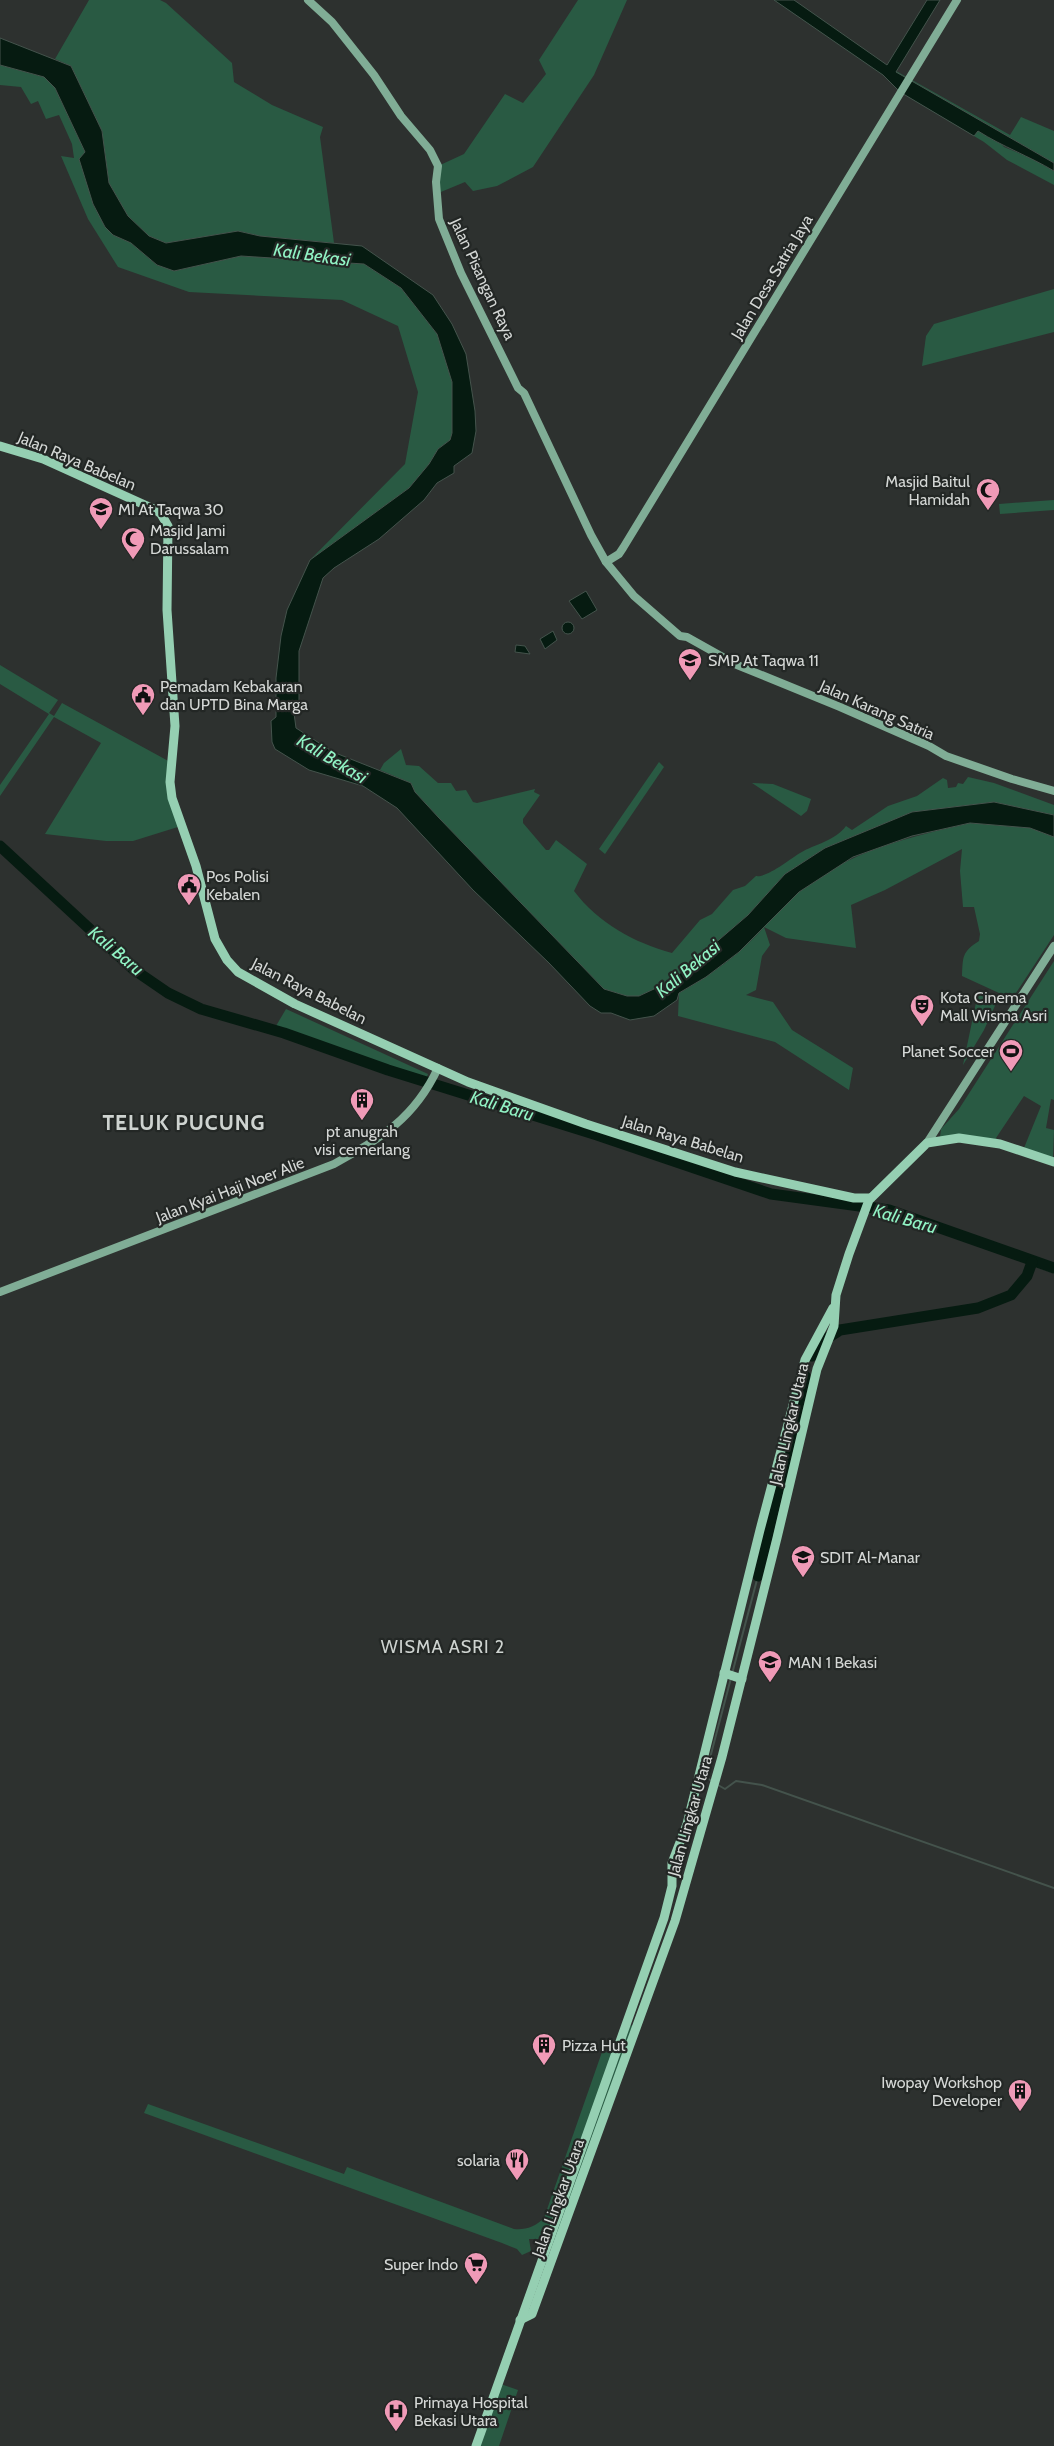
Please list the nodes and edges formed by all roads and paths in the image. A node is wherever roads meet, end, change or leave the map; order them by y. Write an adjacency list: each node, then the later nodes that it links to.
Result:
1 (308, 0): 4 (street, Jalan Pisangan Raya)
2 (957, 0): 4 (street, Jalan Desa Satria Jaya)
3 (0, 446): 7 (main road, Jalan Raya Babelan)
4 (606, 562): 5 (street, Jalan Karang Satria)
5 (1054, 791)
6 (1054, 946): 8 (street)
7 (438, 1068): 10 (main road, Jalan Raya Babelan); 11 (street, Jalan Kyai Haji Noer Alie)
8 (926, 1143): 9 (main road); 10 (main road, Jalan Lingkar Utara)
9 (1054, 1162)
10 (870, 1199): 12 (main road, Jalan Lingkar Utara)
11 (0, 1292)
12 (837, 1301): 13 (main road, Jalan Lingkar Utara); 13 (main road, Jalan Lingkar Utara)
13 (733, 1676): 14 (main road, Jalan Lingkar Utara); 15 (main road, Jalan Lingkar Utara)
14 (664, 1918): 15 (main road); 16 (main road, Jalan Lingkar Utara)
15 (675, 1921): 16 (main road, Jalan Lingkar Utara)
16 (520, 2320): 17 (main road, Jalan Lingkar Utara)
17 (476, 2446)

